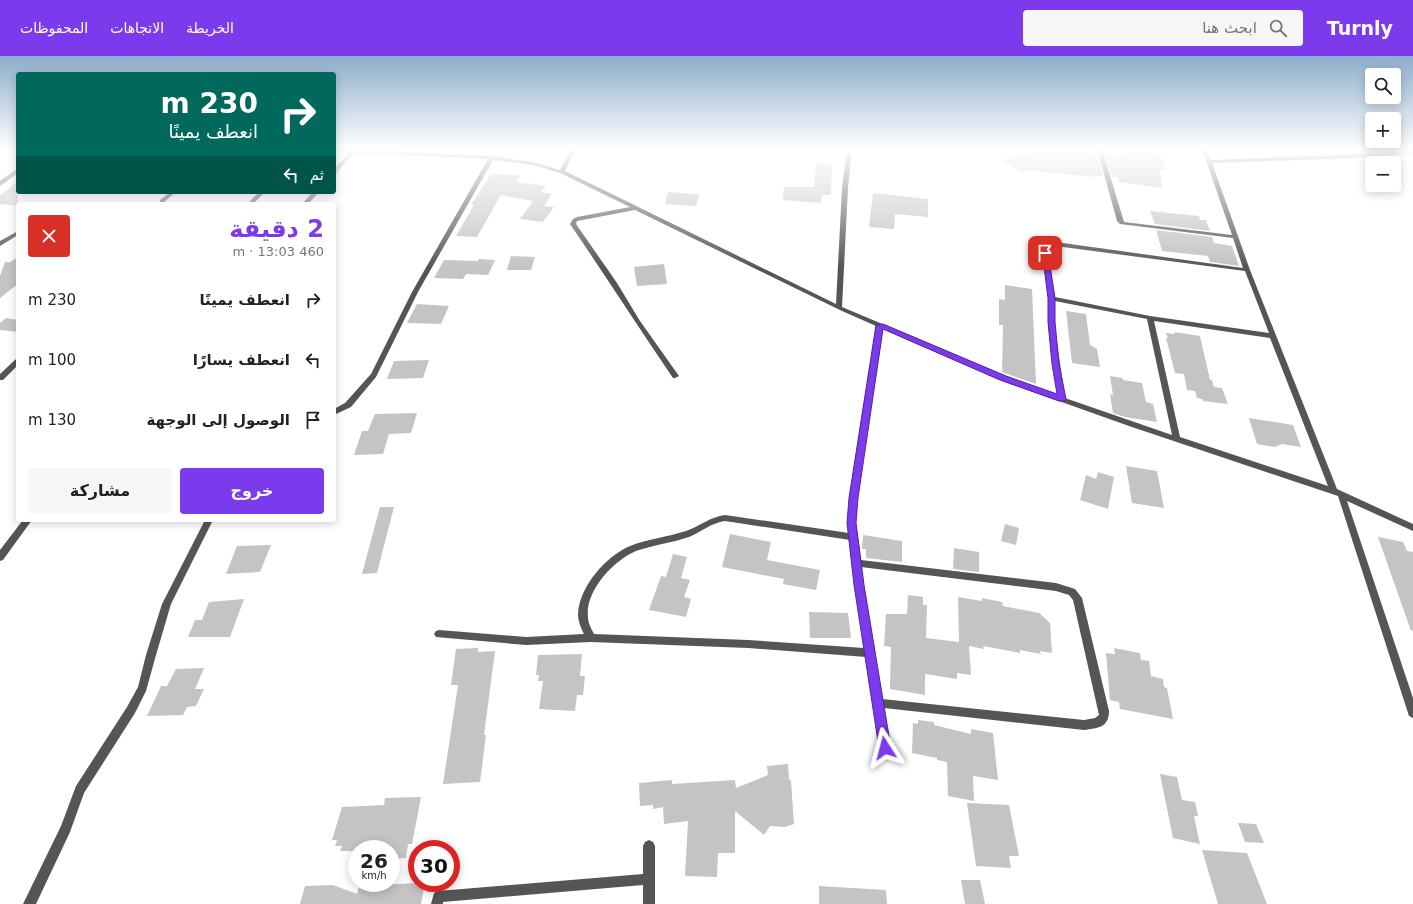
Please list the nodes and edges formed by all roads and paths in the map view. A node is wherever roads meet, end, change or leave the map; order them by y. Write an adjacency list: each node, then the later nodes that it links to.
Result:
1 (473, 189): 26 (street)
2 (596, 189): 12 (street)
3 (845, 189): 18 (street)
4 (1111, 189): 14 (street)
5 (1218, 189): 14 (street)
6 (172, 194): 9 (street)
7 (260, 194): 10 (street)
8 (314, 194): 11 (street)
9 (162, 202)
10 (252, 202)
11 (307, 202)
12 (636, 208): 18 (street); 23 (street)
13 (16, 234): 15 (street)
14 (1235, 237): 16 (street)
15 (0, 244)
16 (1247, 270): 17 (street); 21 (street)
17 (1052, 298): 19 (street); 25 (street)
18 (839, 307): 20 (street)
19 (1150, 318): 21 (street); 27 (street)
20 (880, 325): 25 (street); 32 (street)
21 (1273, 336): 28 (street)
22 (16, 363): 24 (street)
23 (675, 376)
24 (0, 378)
25 (1062, 399): 27 (street)
26 (336, 411)
27 (1177, 439): 28 (street)
28 (1337, 493): 31 (street); 39 (street)
29 (26, 522): 33 (street)
30 (207, 522): 43 (street)
31 (1413, 528)
32 (854, 537): 34 (street); 36 (street)
33 (0, 557)
34 (856, 563): 37 (street); 38 (street)
35 (439, 634): 36 (street)
36 (591, 638): 37 (street)
37 (870, 653): 38 (street)
38 (878, 703): 40 (street)
39 (1413, 713)
40 (885, 748)
41 (649, 846): 42 (street)
42 (649, 879): 44 (street); 45 (street)
43 (28, 904)
44 (437, 904)
45 (649, 904)

